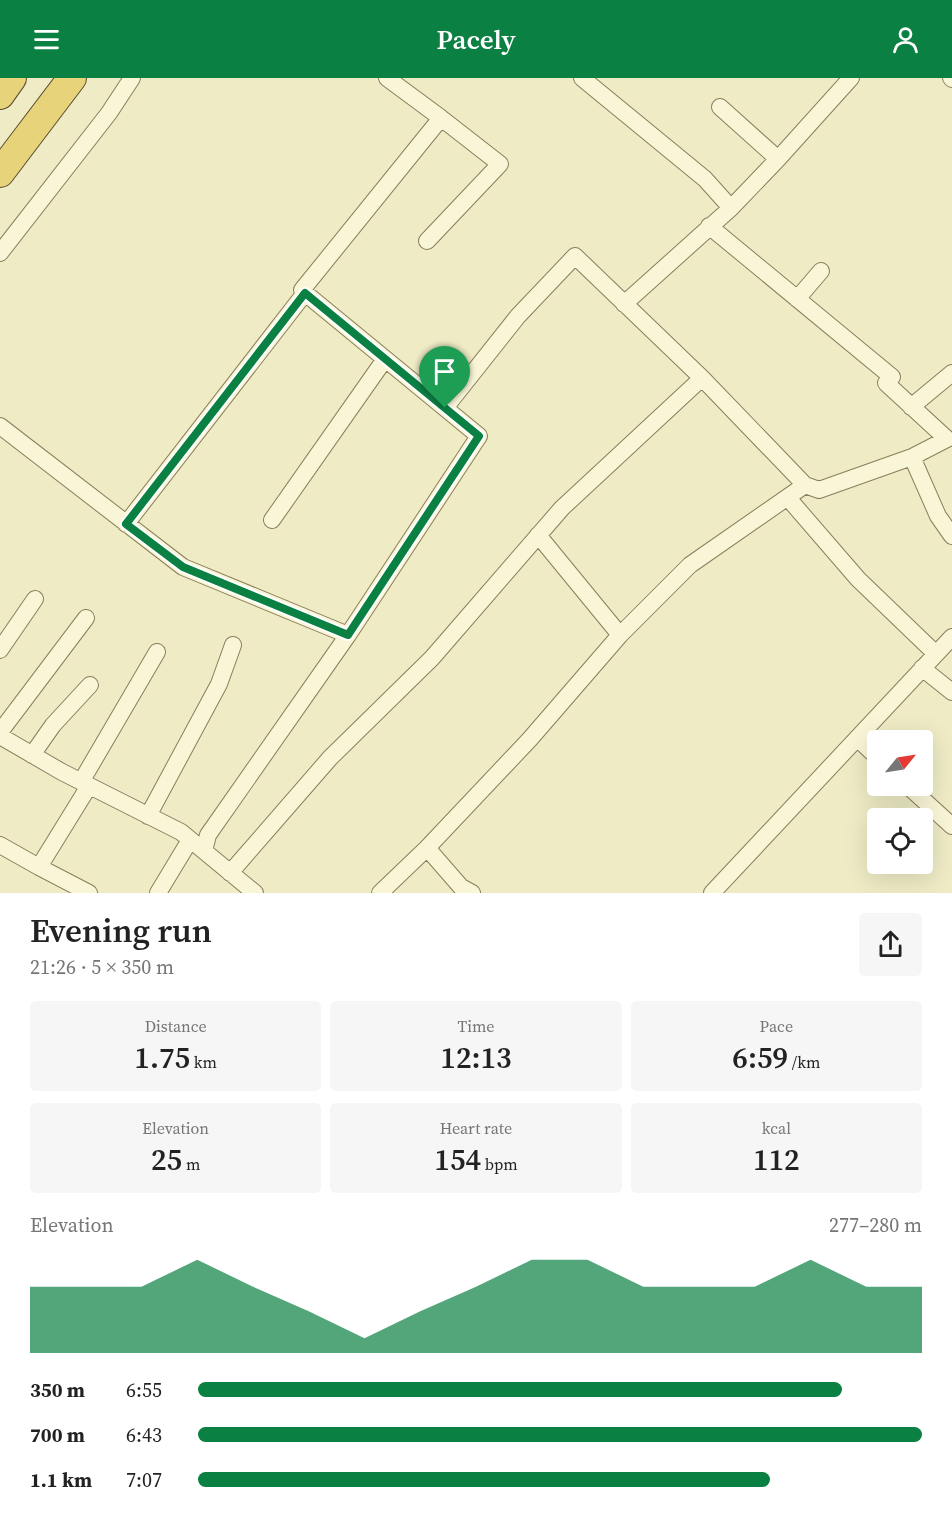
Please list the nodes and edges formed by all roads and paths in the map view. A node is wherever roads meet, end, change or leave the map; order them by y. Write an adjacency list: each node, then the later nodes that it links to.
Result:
1 (12, 78): 7 (highway)
2 (72, 78): 11 (highway)
3 (132, 78): 15 (street)
4 (387, 78): 9 (street)
5 (582, 78): 12 (street)
6 (851, 78): 10 (street)
7 (0, 95)
8 (720, 107): 10 (street)
9 (441, 118): 14 (street); 17 (street)
10 (778, 159): 12 (street)
11 (0, 173)
12 (731, 208): 13 (street)
13 (709, 226): 18 (street); 19 (street)
14 (427, 241)
15 (0, 253)
16 (821, 271): 18 (street)
17 (305, 293): 20 (street); 31 (street)
18 (797, 299): 23 (street)
19 (624, 304): 22 (street); 24 (street)
20 (385, 359): 24 (street); 30 (street)
21 (952, 373): 23 (street)
22 (702, 378): 28 (street); 32 (street)
23 (911, 407): 26 (street)
24 (445, 408): 36 (street)
25 (0, 426): 31 (street)
26 (949, 441): 27 (street)
27 (912, 457): 28 (street); 33 (street)
28 (805, 485): 29 (street)
29 (788, 498): 37 (street); 42 (street)
30 (272, 520)
31 (126, 524): 36 (street)
32 (538, 536): 37 (street); 59 (street)
33 (952, 536)
34 (35, 599): 40 (street)
35 (86, 618): 46 (street)
36 (348, 635): 57 (street)
37 (620, 635): 56 (street)
38 (952, 637): 42 (street)
39 (233, 645): 52 (street)
40 (0, 650)
41 (157, 652): 50 (street)
42 (936, 654): 43 (street)
43 (922, 668): 45 (street); 47 (street)
44 (90, 685): 49 (street)
45 (952, 692)
46 (0, 734): 49 (street)
47 (857, 738): 48 (street); 60 (street)
48 (867, 748)
49 (32, 755): 50 (street)
50 (85, 784): 52 (street); 58 (street)
51 (919, 796): 53 (street)
52 (148, 816): 54 (street)
53 (952, 826)
54 (190, 840): 57 (street); 62 (street)
55 (0, 845): 58 (street)
56 (427, 848): 64 (street); 65 (street)
57 (204, 851): 59 (street)
58 (39, 867): 61 (street)
59 (231, 873): 63 (street)
60 (717, 892)
61 (89, 893)
62 (158, 893)
63 (255, 893)
64 (380, 893)
65 (472, 893)

